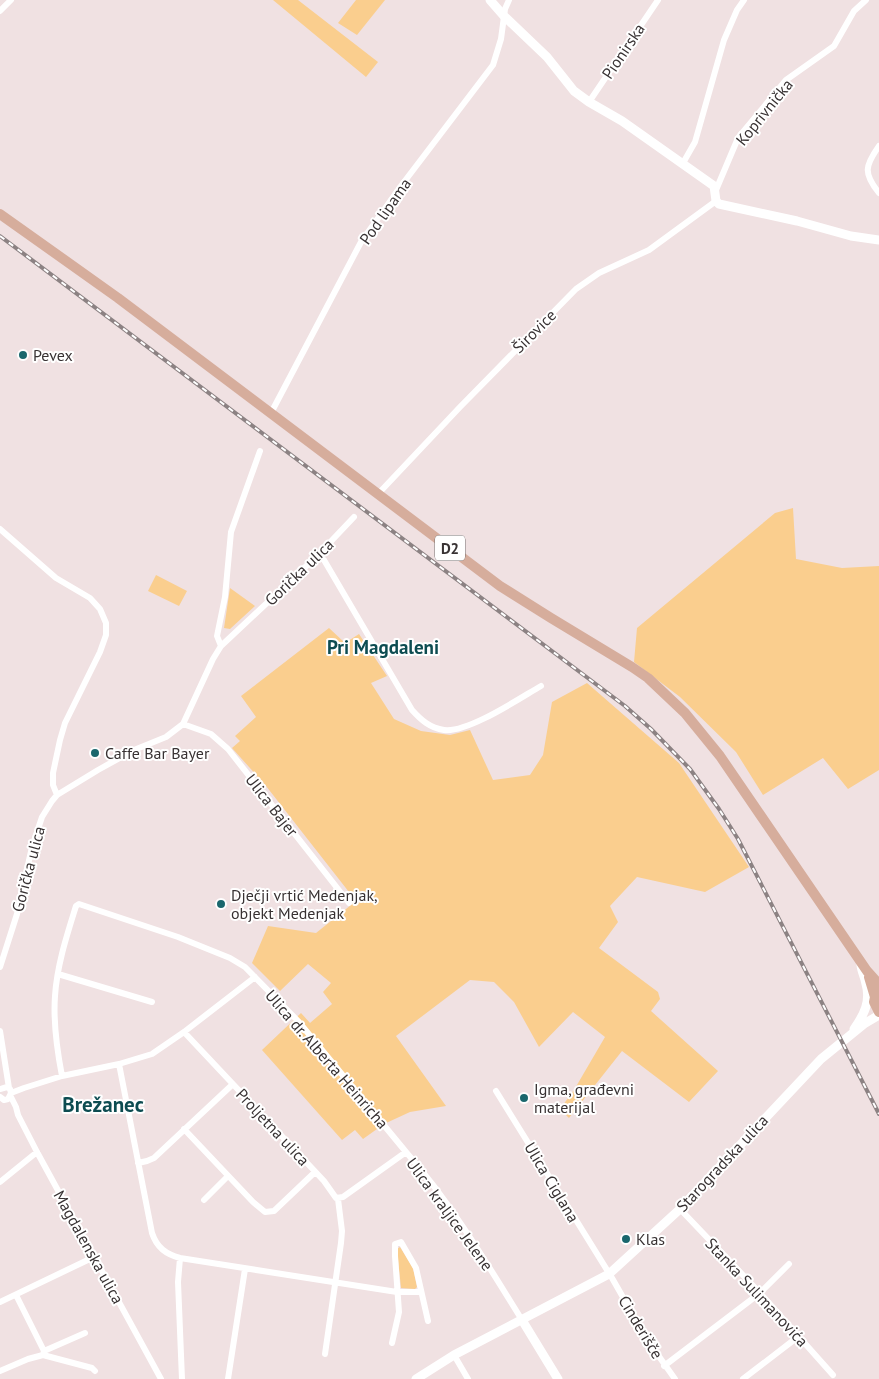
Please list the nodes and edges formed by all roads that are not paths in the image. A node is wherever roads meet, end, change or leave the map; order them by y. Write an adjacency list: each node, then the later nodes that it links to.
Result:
1 (12, 0): 8 (street)
2 (490, 0): 9 (main road)
3 (504, 0): 9 (street)
4 (509, 0): 9 (street)
5 (658, 0): 10 (street, Pionirska)
6 (744, 0): 12 (street)
7 (866, 0): 13 (street, Koprivnička)
8 (0, 11)
9 (504, 12): 10 (main road); 18 (street, Pod lipama)
10 (588, 102): 12 (main road)
11 (879, 146): 14 (street)
12 (683, 163): 13 (main road)
13 (716, 190): 15 (main road)
14 (879, 192)
15 (716, 201): 17 (main road); 20 (street, Širovice)
16 (0, 214): 18 (main road, D2)
17 (879, 240)
18 (270, 413): 20 (main road, D2)
19 (260, 451): 24 (street, Gorička ulica)
20 (378, 494): 29 (main road, D2)
21 (354, 517): 23 (street, Gorička ulica)
22 (0, 529): 27 (street)
23 (318, 555): 24 (street, Gorička ulica); 25 (street)
24 (221, 646): 26 (street, Gorička ulica)
25 (541, 686)
26 (183, 724): 27 (street, Gorička ulica); 28 (street, Ulica Bajer)
27 (57, 795): 30 (street, Gorička ulica)
28 (348, 903)
29 (861, 961): 31 (main road, D2); 39 (main road)
30 (0, 967)
31 (867, 971): 34 (main road, D2); 36 (main road, D2)
32 (58, 974): 33 (street, Ulica dr. Alberta Heinricha); 35 (street); 41 (street)
33 (255, 977): 38 (street); 47 (street, Ulica dr. Alberta Heinricha)
34 (879, 984)
35 (152, 1002)
36 (877, 1004): 39 (main road, Starogradska ulica)
37 (0, 1031): 44 (street)
38 (184, 1032): 40 (street); 42 (street, Proljetna ulica)
39 (852, 1034): 54 (main road, Starogradska ulica)
40 (119, 1064): 41 (street); 48 (street)
41 (62, 1076): 44 (street)
42 (233, 1084): 45 (street, Proljetna ulica); 49 (street, Proljetna ulica)
43 (496, 1091): 59 (street, Ulica Ciglana)
44 (6, 1093): 46 (street, Magdalenska ulica)
45 (184, 1129): 48 (street, Proljetna ulica); 50 (street, Proljetna ulica)
46 (37, 1152): 51 (street); 55 (street, Magdalenska ulica)
47 (406, 1152): 52 (street, Ulica kraljice Jelene); 66 (street, Ulica kraljice Jelene)
48 (138, 1163): 56 (street)
49 (315, 1172): 50 (street, Proljetna ulica); 52 (street)
50 (228, 1176): 53 (street)
51 (0, 1182)
52 (338, 1199): 60 (street)
53 (204, 1200)
54 (680, 1210): 59 (main road, Starogradska ulica); 63 (street, Stanka Sulimanovića)
55 (94, 1256): 64 (street); 78 (street, Magdalenska ulica)
56 (180, 1258): 58 (street); 79 (street)
57 (789, 1264): 63 (street)
58 (245, 1269): 60 (street); 80 (street)
59 (609, 1274): 66 (main road, Starogradska ulica); 74 (street, Cinderišče)
60 (336, 1282): 61 (street); 72 (street)
61 (397, 1292): 62 (street); 62 (street); 70 (street)
62 (422, 1292): 67 (street)
63 (760, 1293): 69 (street, Stanka Sulimanovića); 74 (street)
64 (16, 1295): 65 (street); 71 (street)
65 (0, 1302)
66 (522, 1320): 73 (main road, Starogradska ulica); 83 (main road)
67 (428, 1321)
68 (85, 1333): 71 (street)
69 (798, 1336): 77 (street, Stanka Sulimanovića); 85 (street)
70 (392, 1344)
71 (44, 1353): 75 (street); 76 (street)
72 (325, 1354)
73 (454, 1355): 81 (main road, Starogradska ulica); 82 (street)
74 (664, 1366): 84 (street, Cinderišče)
75 (95, 1371)
76 (0, 1372)
77 (833, 1375)
78 (161, 1379)
79 (182, 1379)
80 (228, 1379)
81 (416, 1379)
82 (468, 1379)
83 (558, 1379)
84 (675, 1379)
85 (743, 1379)

